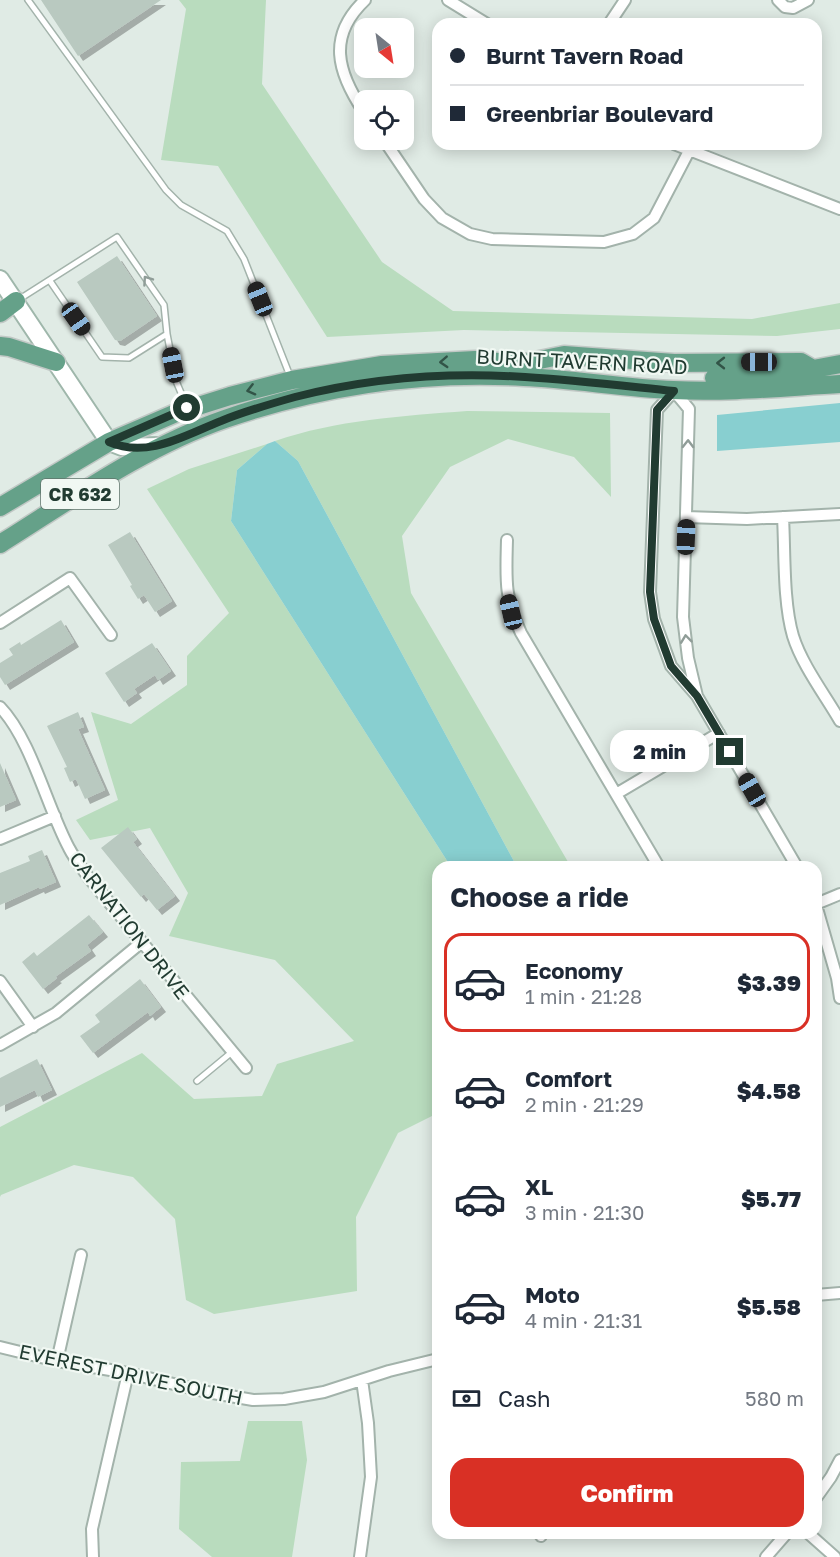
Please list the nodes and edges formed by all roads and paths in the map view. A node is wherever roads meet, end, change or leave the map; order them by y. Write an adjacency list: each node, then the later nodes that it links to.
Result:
1 (28, 0): 24 (lane)
2 (365, 0): 9 (street)
3 (448, 0): 7 (street)
4 (625, 0): 8 (street)
5 (778, 0): 6 (street)
6 (808, 0)
7 (477, 18)
8 (613, 18)
9 (354, 93)
10 (391, 150): 12 (street)
11 (685, 150): 12 (street)
12 (689, 152): 13 (street)
13 (840, 209)
14 (0, 279): 16 (street)
15 (50, 281): 16 (lane); 18 (lane); 18 (lane, one-way to 15)
16 (16, 301): 17 (main road); 20 (street)
17 (0, 313)
18 (167, 334): 27 (lane)
19 (0, 346): 20 (main road)
20 (56, 362): 28 (street)
21 (520, 364): 23 (main road, BURNT TAVERN ROAD / CR 632, one-way to 21); 24 (main road, BURNT TAVERN ROAD / CR 632, one-way to 24); 26 (main road)
22 (840, 364): 23 (main road, BURNT TAVERN ROAD / CR 632)
23 (813, 369): 26 (main road)
24 (292, 380): 27 (main road, BURNT TAVERN ROAD / CR 632, one-way to 27)
25 (840, 384): 26 (main road, BURNT TAVERN ROAD / CR 632)
26 (674, 391): 29 (main road, BURNT TAVERN ROAD / CR 632); 34 (street, one-way to 26); 40 (street)
27 (187, 408): 28 (main road, BURNT TAVERN ROAD / CR 632)
28 (109, 442): 29 (street); 30 (main road, BURNT TAVERN ROAD / CR 632)
29 (160, 446): 37 (main road, BURNT TAVERN ROAD / CR 632)
30 (25, 491): 31 (main road); 32 (main road, BURNT TAVERN ROAD / CR 632)
31 (0, 497)
32 (0, 507)
33 (840, 514): 35 (street)
34 (686, 517): 35 (street); 40 (street, one-way to 34)
35 (783, 517): 42 (street)
36 (507, 540): 44 (street)
37 (0, 544)
38 (0, 623): 39 (street)
39 (111, 635)
40 (697, 696): 43 (street)
41 (0, 707): 45 (street, CARNATION DRIVE)
42 (840, 721)
43 (719, 733): 44 (street); 48 (street)
44 (616, 794): 47 (street)
45 (55, 816): 46 (street); 52 (street, CARNATION DRIVE)
46 (0, 839)
47 (655, 861)
48 (794, 861)
49 (840, 894): 50 (street)
50 (822, 902)
51 (822, 926): 54 (street)
52 (142, 942): 55 (street); 57 (street, CARNATION DRIVE)
53 (0, 981): 55 (street)
54 (840, 998)
55 (33, 1027): 56 (street)
56 (0, 1045)
57 (232, 1052): 58 (street, CARNATION DRIVE); 59 (lane)
58 (246, 1068)
59 (197, 1081)
60 (81, 1255): 64 (street)
61 (840, 1293): 62 (street)
62 (822, 1294)
63 (0, 1347): 64 (street, EVEREST DRIVE SOUTH)
64 (57, 1361): 66 (street, EVEREST DRIVE SOUTH)
65 (432, 1361): 67 (street, EVEREST DRIVE SOUTH)
66 (128, 1373): 67 (street, EVEREST DRIVE SOUTH); 72 (street)
67 (362, 1380): 73 (street)
68 (840, 1460): 69 (street)
69 (822, 1490)
70 (782, 1539): 74 (street)
71 (815, 1539): 75 (street)
72 (93, 1557)
73 (360, 1557)
74 (766, 1557)
75 (835, 1557)

